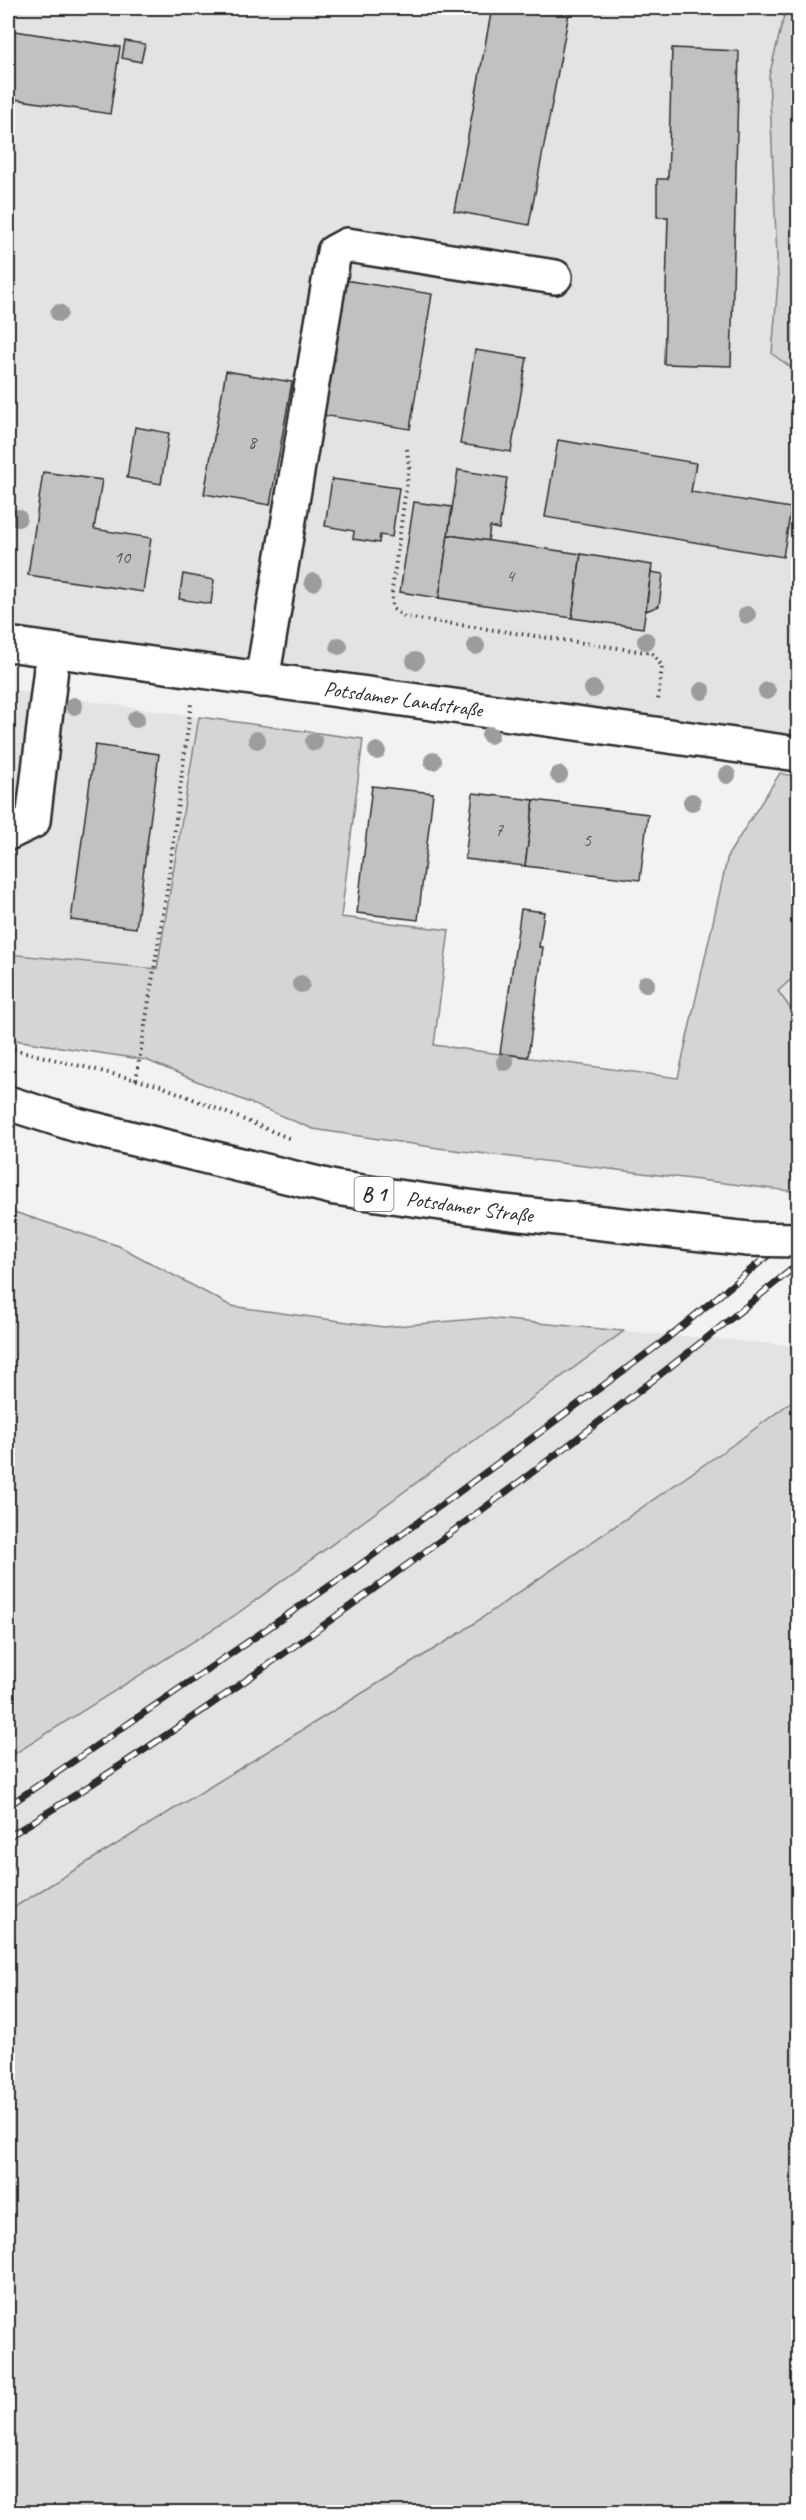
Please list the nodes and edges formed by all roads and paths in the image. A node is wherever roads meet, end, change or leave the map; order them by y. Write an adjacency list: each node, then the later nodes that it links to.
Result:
1 (555, 277): 6 (street)
2 (407, 449): 7 (path)
3 (8, 644): 4 (street, Potsdamer Landstraße)
4 (53, 651): 5 (street, Potsdamer Landstraße); 9 (street)
5 (195, 672): 6 (street, Potsdamer Landstraße); 11 (path)
6 (262, 680): 7 (street, Potsdamer Landstraße)
7 (653, 734): 8 (street, Potsdamer Landstraße)
8 (798, 754)
9 (8, 833)
10 (8, 1048): 11 (path)
11 (136, 1080): 13 (path)
12 (8, 1103): 14 (street, Potsdamer Straße / B 1, bridge)
13 (302, 1143)
14 (798, 1240)

